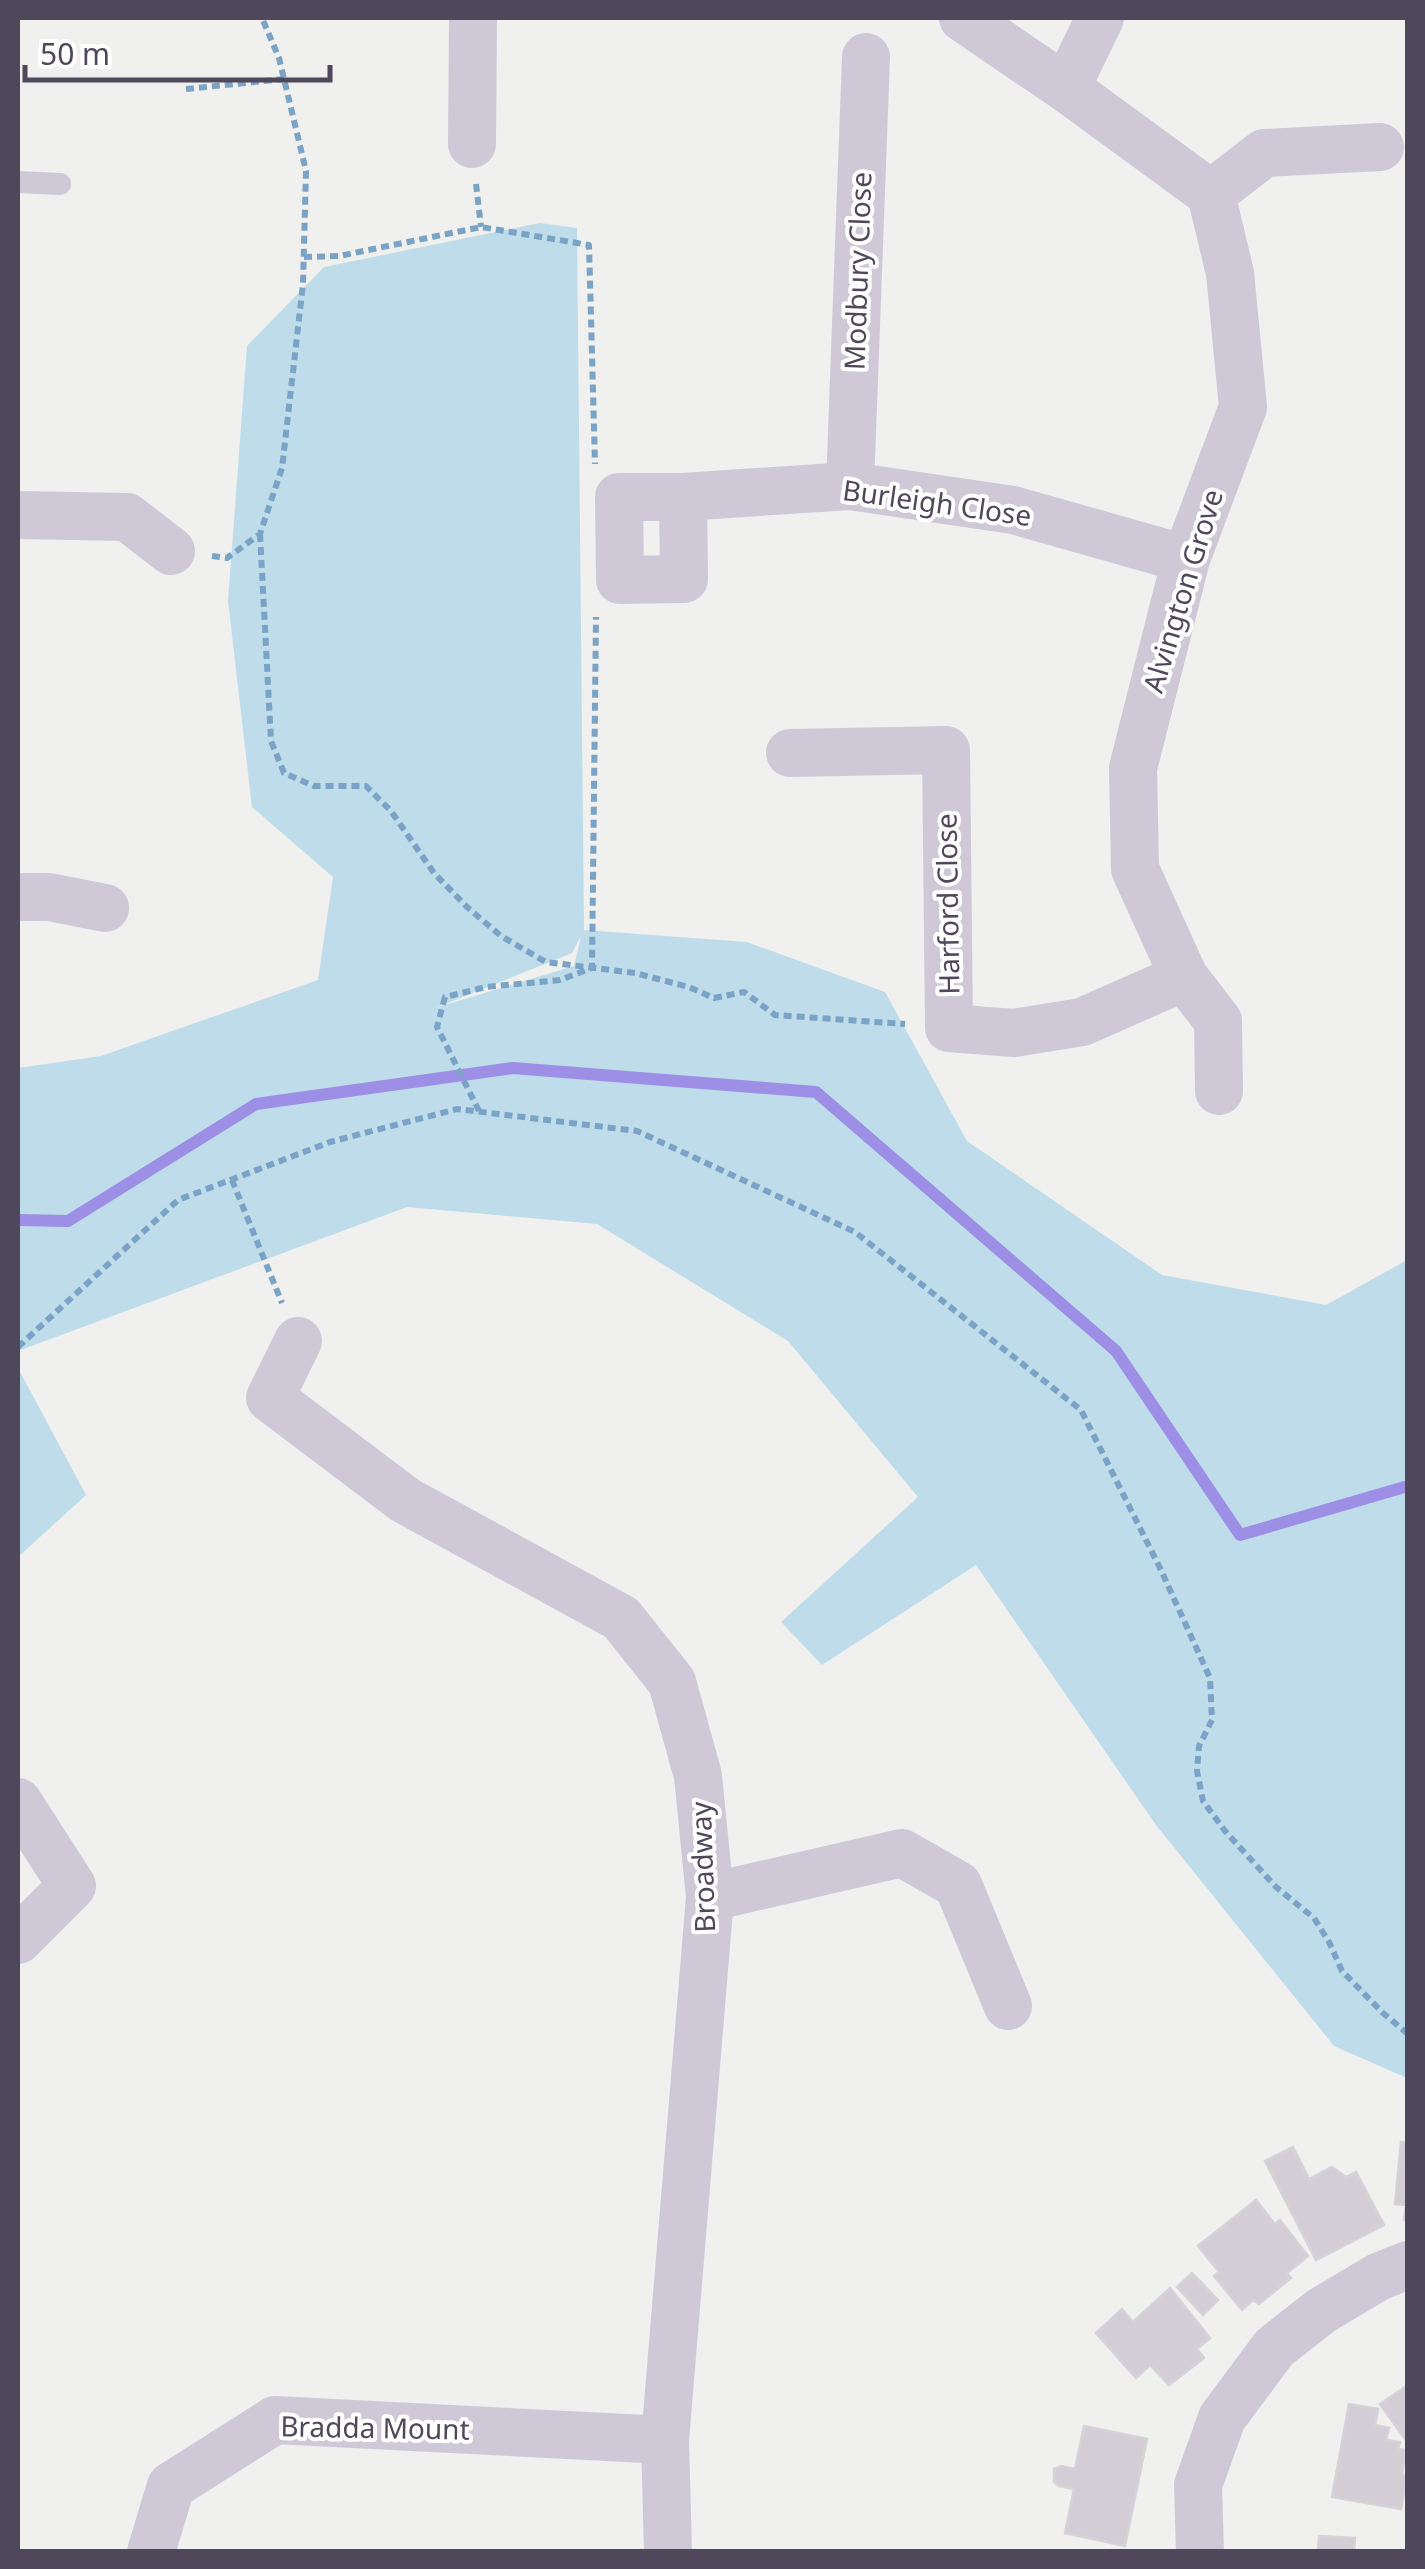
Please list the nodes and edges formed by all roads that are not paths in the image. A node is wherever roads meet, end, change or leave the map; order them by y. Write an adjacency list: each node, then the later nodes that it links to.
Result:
1 (474, 18): 6 (street)
2 (963, 18): 5 (street)
3 (1100, 18): 5 (street)
4 (866, 57): 11 (street, Modbury Close)
5 (1066, 88): 10 (street)
6 (472, 144)
7 (1380, 148): 10 (street)
8 (18, 182): 9 (lane)
9 (60, 184)
10 (1210, 194): 15 (street, Alvington Grove)
11 (850, 486): 12 (street, Burleigh Close); 15 (street, Burleigh Close)
12 (683, 497)
13 (18, 515): 14 (street)
14 (172, 551)
15 (1186, 558): 19 (street, Alvington Grove)
16 (790, 753): 19 (street, Harford Close)
17 (18, 897): 18 (street)
18 (105, 908)
19 (1184, 977): 20 (street, Alvington Grove)
20 (1219, 1090)
21 (298, 1341): 23 (street, Broadway)
22 (18, 1802): 24 (street)
23 (710, 1897): 25 (street); 27 (street, Broadway)
24 (18, 1940)
25 (1008, 2006)
26 (1408, 2266): 30 (street)
27 (665, 2440): 28 (street, Bradda Mount); 29 (street, Broadway)
28 (150, 2552)
29 (668, 2552)
30 (1200, 2552)

